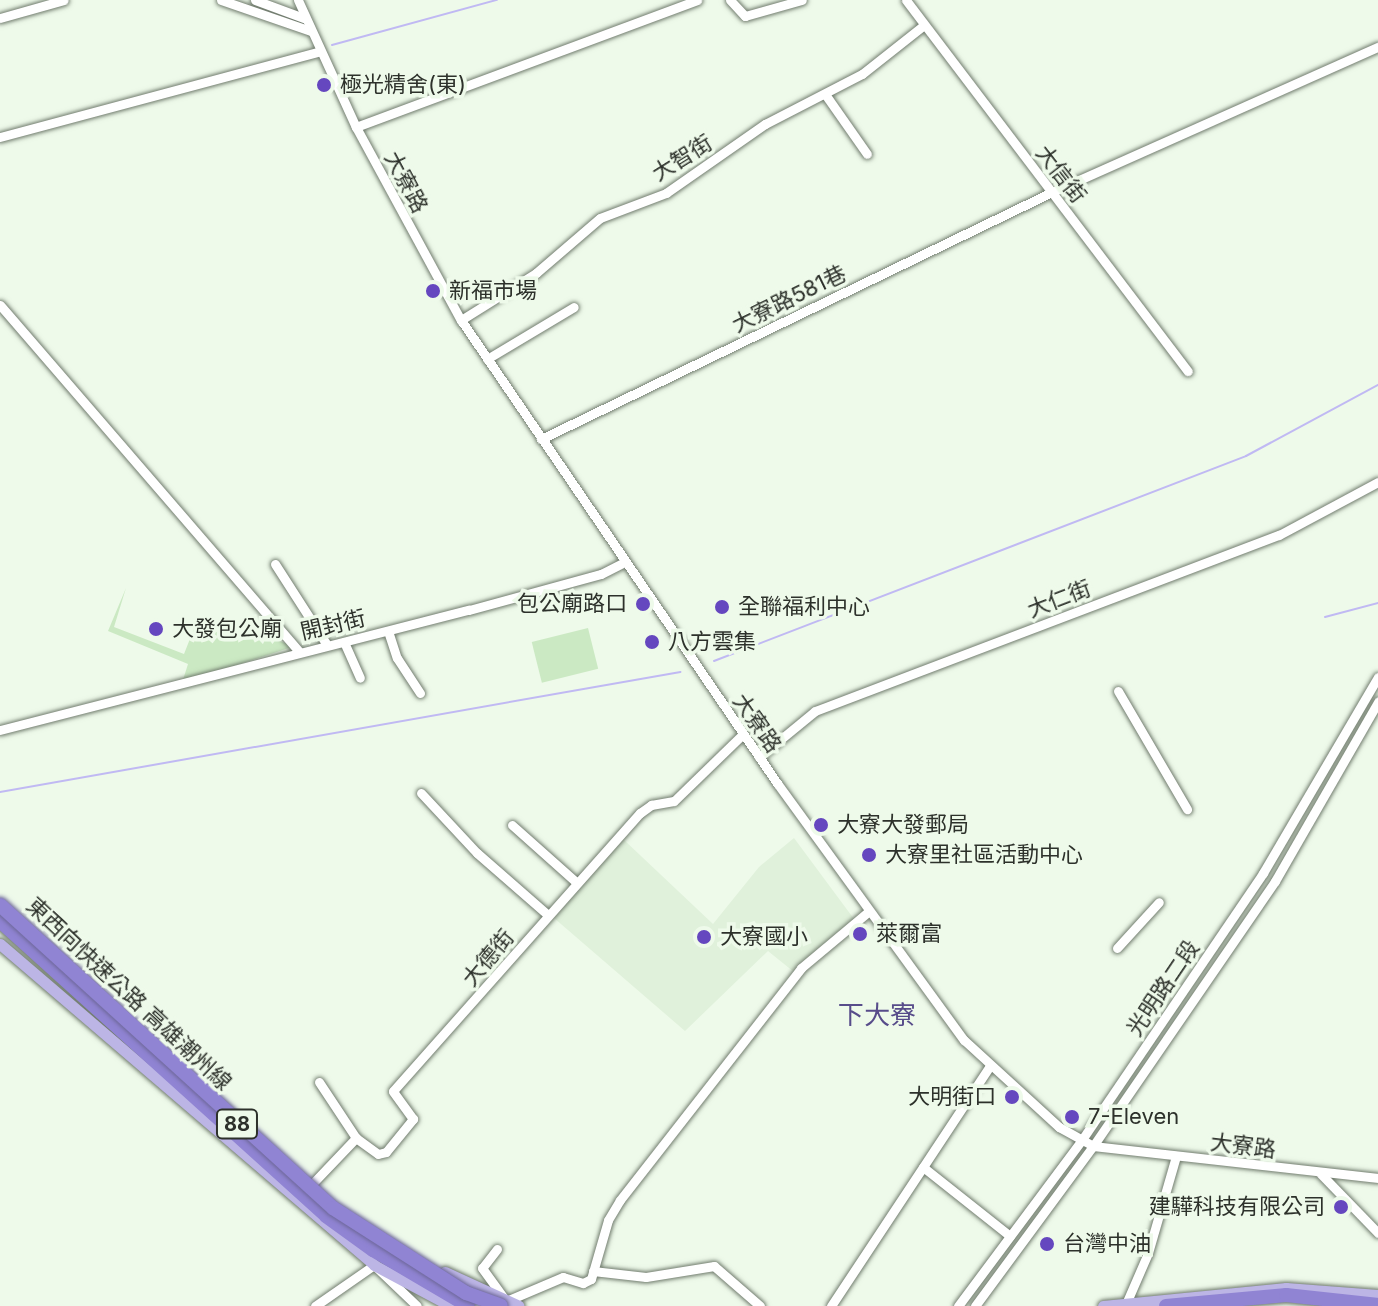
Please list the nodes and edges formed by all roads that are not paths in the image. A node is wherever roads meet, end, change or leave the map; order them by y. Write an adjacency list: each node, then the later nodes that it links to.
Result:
1 (64, 0): 9 (street)
2 (221, 0): 12 (street)
3 (255, 0): 10 (street)
4 (298, 0): 10 (street, 大寮路)
5 (697, 0): 16 (street)
6 (730, 0): 7 (street)
7 (802, 0)
8 (908, 1): 11 (street, 大信街)
9 (0, 18)
10 (306, 19): 12 (street, 大寮路)
11 (924, 25): 15 (street, 大智街); 19 (street, 大信街)
12 (311, 31): 14 (street, 大寮路)
13 (1378, 47): 19 (street, 大寮路581巷)
14 (321, 51): 16 (street, 大寮路); 17 (street)
15 (825, 94): 18 (street); 22 (street, 大智街)
16 (356, 127): 22 (street, 大寮路)
17 (0, 137)
18 (867, 154)
19 (1052, 192): 24 (street, 大信街); 25 (street, 大寮路581巷)
20 (0, 305): 32 (street)
21 (574, 307): 23 (street)
22 (461, 320): 23 (street, 大寮路)
23 (487, 359): 25 (street, 大寮路)
24 (1188, 371)
25 (541, 439): 27 (street, 大寮路)
26 (1378, 482): 40 (street, 大仁街)
27 (625, 562): 29 (street, 開封街); 39 (street, 大寮路)
28 (275, 564): 31 (street)
29 (388, 631): 30 (street, 開封街); 36 (street)
30 (344, 642): 31 (street, 開封街); 34 (street)
31 (327, 645): 32 (street, 開封街)
32 (299, 651): 38 (street, 開封街)
33 (1378, 677): 56 (street, 光明路二段)
34 (360, 678)
35 (1118, 691): 42 (street)
36 (420, 693)
37 (1378, 702): 57 (street, 光明路二段)
38 (0, 730)
39 (743, 734): 40 (street, 大寮路); 44 (street, 大德街)
40 (759, 757): 48 (street, 大寮路)
41 (421, 793): 49 (street)
42 (1187, 809)
43 (512, 825): 44 (street)
44 (577, 883): 49 (street, 大德街)
45 (0, 896): 62 (main road)
46 (1159, 902): 52 (street)
47 (0, 905): 71 (highway, 東西向快速公路 高雄潮州線 / 88, bridge)
48 (868, 912): 53 (street, 大寮路); 69 (street)
49 (548, 915): 55 (street, 大德街)
50 (0, 924): 77 (highway, 東西向快速公路 高雄潮州線 / 88)
51 (0, 944): 68 (main road)
52 (1117, 948)
53 (990, 1066): 56 (street, 大寮路); 59 (street)
54 (319, 1082): 55 (street)
55 (356, 1138): 62 (street)
56 (1081, 1141): 57 (street, 大寮路); 63 (street, 光明路二段)
57 (1093, 1146): 58 (street, 大寮路); 64 (street, 光明路二段)
58 (1176, 1156): 60 (street, 大寮路); 72 (street)
59 (923, 1167): 66 (street); 80 (street)
60 (1321, 1174): 61 (street, 大寮路); 65 (street)
61 (1378, 1178)
62 (312, 1184): 71 (main road)
63 (1021, 1222): 64 (street); 66 (street, 光明路二段)
64 (1032, 1230): 82 (street, 光明路二段)
65 (1378, 1233)
66 (1010, 1236): 81 (street, 光明路二段)
67 (497, 1249): 71 (street)
68 (374, 1265): 74 (street); 75 (street); 76 (main road)
69 (593, 1271): 71 (street); 79 (street)
70 (1378, 1295): 72 (main road)
71 (501, 1304): 78 (main road)
72 (1127, 1305): 83 (main road)
73 (1378, 1305): 84 (highway)
74 (315, 1306)
75 (417, 1306)
76 (451, 1306)
77 (468, 1306)
78 (519, 1306)
79 (760, 1306)
80 (831, 1306)
81 (958, 1306)
82 (975, 1306)
83 (1103, 1306)
84 (1166, 1306)

